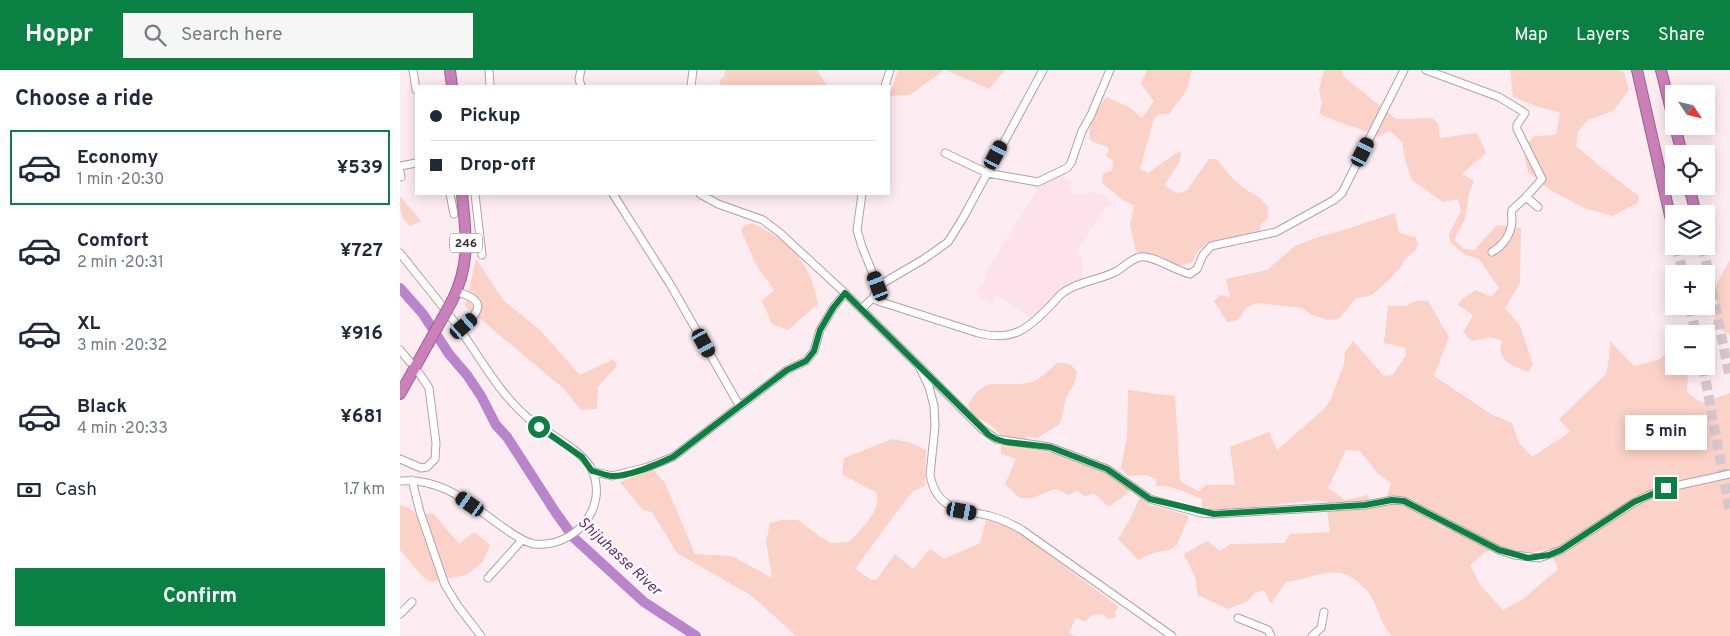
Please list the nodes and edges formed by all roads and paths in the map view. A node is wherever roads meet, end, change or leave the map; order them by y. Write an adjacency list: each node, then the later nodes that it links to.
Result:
1 (413, 70): 13 (street)
2 (450, 70): 14 (highway)
3 (489, 70): 15 (street)
4 (580, 70): 16 (street)
5 (693, 70): 17 (street)
6 (890, 70): 18 (street)
7 (1043, 70): 23 (street)
8 (1110, 70): 23 (street)
9 (1404, 70): 40 (street)
10 (1426, 70): 30 (street)
11 (1636, 70): 31 (highway)
12 (1661, 70): 19 (highway)
13 (415, 85)
14 (452, 85)
15 (490, 85)
16 (581, 85)
17 (691, 85)
18 (885, 85)
19 (1665, 86)
20 (945, 153): 23 (street)
21 (415, 163): 22 (street)
22 (400, 166)
23 (987, 173): 37 (street)
24 (450, 195): 33 (street)
25 (462, 195): 39 (highway, 246)
26 (475, 195): 36 (street)
27 (614, 195): 48 (street)
28 (702, 195): 38 (street)
29 (862, 195): 37 (street)
30 (1526, 197): 32 (street); 34 (street)
31 (1667, 205)
32 (1538, 207)
33 (454, 214)
34 (1492, 252)
35 (400, 253): 42 (street)
36 (482, 255)
37 (878, 286): 40 (street)
38 (845, 293): 41 (street); 48 (street)
39 (454, 296): 42 (street); 47 (highway, 246, bridge)
40 (873, 298): 41 (street)
41 (861, 308): 45 (street)
42 (460, 330): 51 (street)
43 (400, 350): 44 (street)
44 (410, 362)
45 (919, 366): 52 (street); 63 (street)
46 (419, 373): 50 (street)
47 (400, 394)
48 (739, 405): 51 (street)
49 (400, 459): 50 (street)
50 (415, 467): 55 (street)
51 (592, 471): 56 (street)
52 (1730, 474)
53 (412, 480): 54 (street); 55 (street); 62 (street)
54 (400, 481)
55 (427, 481): 56 (street)
56 (522, 540): 57 (street)
57 (488, 578)
58 (412, 602): 60 (street)
59 (1324, 612): 65 (street)
60 (400, 614)
61 (1238, 618): 64 (street)
62 (481, 636)
63 (1172, 636)
64 (1271, 636)
65 (1312, 636)

